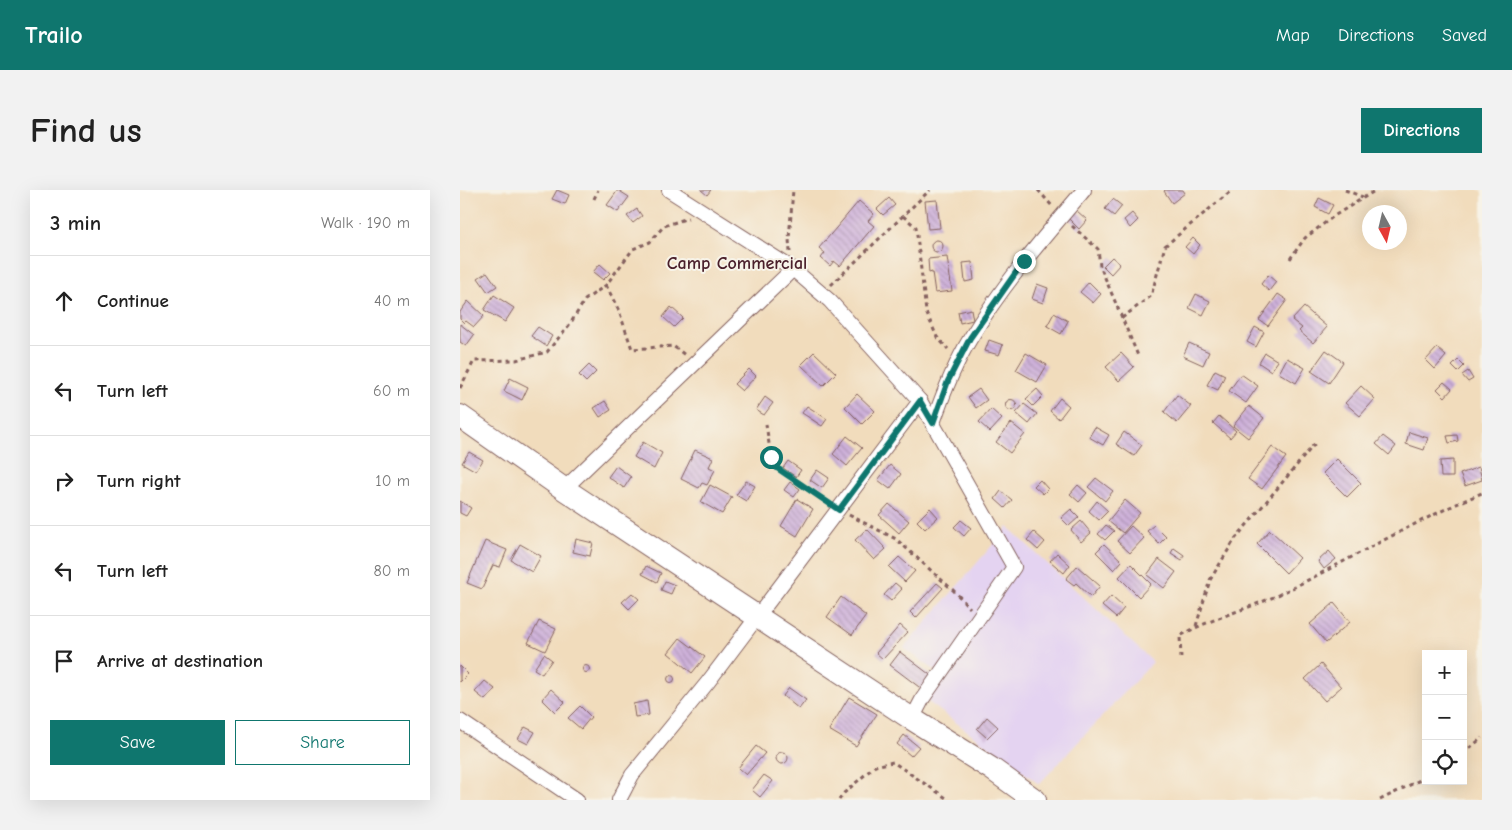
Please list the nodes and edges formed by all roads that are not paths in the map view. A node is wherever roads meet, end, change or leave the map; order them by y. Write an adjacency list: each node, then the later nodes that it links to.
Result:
1 (668, 190): 3 (street)
2 (1084, 190): 6 (street)
3 (793, 269): 4 (street); 7 (street)
4 (920, 401): 6 (street); 8 (street)
5 (460, 416): 7 (main road)
6 (933, 423): 9 (street)
7 (564, 489): 8 (main road)
8 (757, 617): 9 (main road); 12 (street)
9 (912, 719): 13 (main road)
10 (460, 722): 11 (street)
11 (577, 800)
12 (619, 800)
13 (1035, 800)

